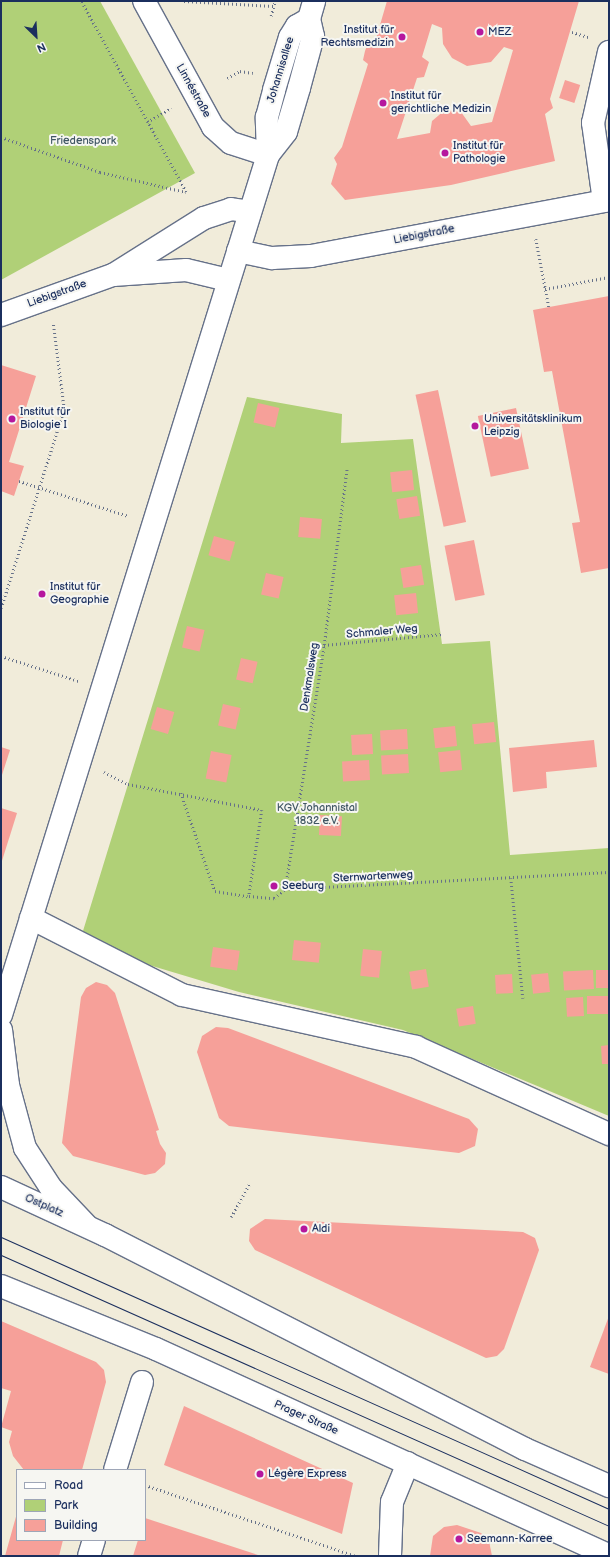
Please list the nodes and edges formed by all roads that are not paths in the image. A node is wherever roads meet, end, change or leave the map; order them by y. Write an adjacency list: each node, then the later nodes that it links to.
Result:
1 (144, 1): 4 (street, Linnéstraße)
2 (311, 10): 4 (street, Johannisallee)
3 (609, 52): 5 (street)
4 (268, 155): 6 (street)
5 (606, 201): 7 (street, Liebigstraße)
6 (250, 212): 7 (street); 8 (street, Liebigstraße)
7 (238, 251): 9 (street)
8 (113, 275): 9 (street, Liebigstraße); 10 (street, Liebigstraße)
9 (228, 280): 11 (street)
10 (1, 315)
11 (31, 918): 12 (street); 14 (street)
12 (1, 1015)
13 (1, 1030): 16 (street)
14 (609, 1134)
15 (1, 1187): 16 (street, Ostplatz)
16 (87, 1226): 21 (street)
17 (1, 1286): 19 (street, Prager Straße)
18 (142, 1382): 20 (street)
19 (408, 1463): 23 (street, Prager Straße); 25 (street)
20 (115, 1469)
21 (609, 1486)
22 (94, 1541): 24 (street)
23 (609, 1555)
24 (89, 1556)
25 (390, 1556)

